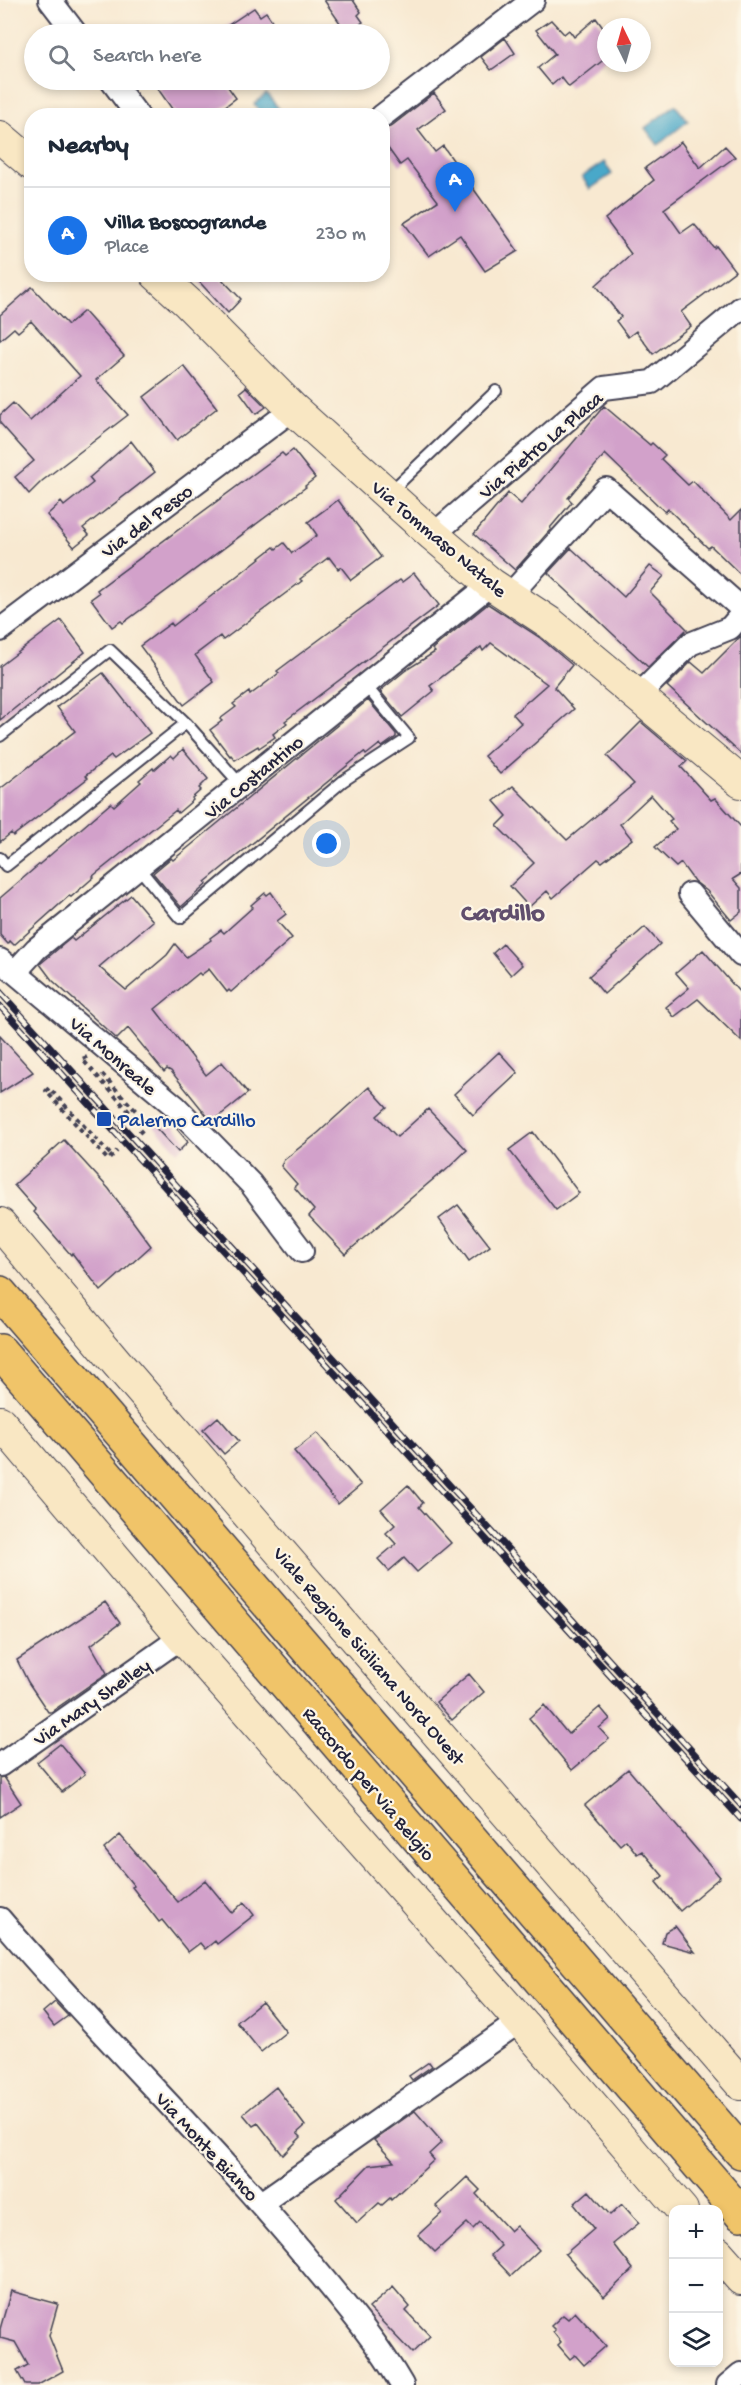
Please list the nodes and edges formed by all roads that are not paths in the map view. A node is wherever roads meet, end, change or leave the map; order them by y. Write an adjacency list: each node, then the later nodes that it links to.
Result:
1 (50, 0): 3 (street)
2 (533, 0): 6 (street)
3 (68, 24)
4 (118, 90): 5 (street)
5 (132, 108)
6 (390, 110)
7 (0, 137): 8 (street)
8 (24, 157)
9 (169, 282): 12 (street, Via Tommaso Natale)
10 (741, 308): 14 (street, Via Pietro La Placa)
11 (496, 391): 13 (lane)
12 (293, 409): 13 (street, Via Tommaso Natale); 18 (street, Via del Pesco)
13 (387, 494): 14 (street, Via Tommaso Natale)
14 (433, 535): 15 (street, Via Tommaso Natale)
15 (500, 590): 16 (street); 19 (street, Via Costantino); 20 (street, Via Tommaso Natale)
16 (741, 608)
17 (741, 615): 20 (street)
18 (0, 630)
19 (366, 686): 24 (street, Via Costantino); 26 (lane)
20 (639, 695): 23 (street, Via Tommaso Natale)
21 (186, 723): 22 (lane); 24 (lane); 25 (lane)
22 (0, 736)
23 (741, 782)
24 (242, 785): 26 (street, Via Costantino)
25 (0, 858)
26 (138, 867): 29 (street, Via Costantino)
27 (690, 894): 28 (street)
28 (741, 955)
29 (8, 965): 31 (street, Via Monreale)
30 (0, 1224): 39 (street, Viale Regione Siciliana Nord Ovest)
31 (302, 1251)
32 (0, 1293): 40 (highway, Raccordo per Via Belgio)
33 (0, 1351): 43 (highway, Raccordo per Via Belgio)
34 (0, 1422): 35 (street)
35 (183, 1637): 36 (street, Via Mary Shelley); 38 (street)
36 (0, 1765)
37 (0, 1919): 41 (street, Via Monte Bianco)
38 (520, 2021): 41 (street); 42 (street)
39 (741, 2084)
40 (741, 2152)
41 (261, 2203): 47 (street, Via Monte Bianco)
42 (677, 2205)
43 (741, 2214)
44 (723, 2259): 45 (street)
45 (741, 2279)
46 (741, 2374): 48 (street)
47 (402, 2385)
48 (728, 2385)

